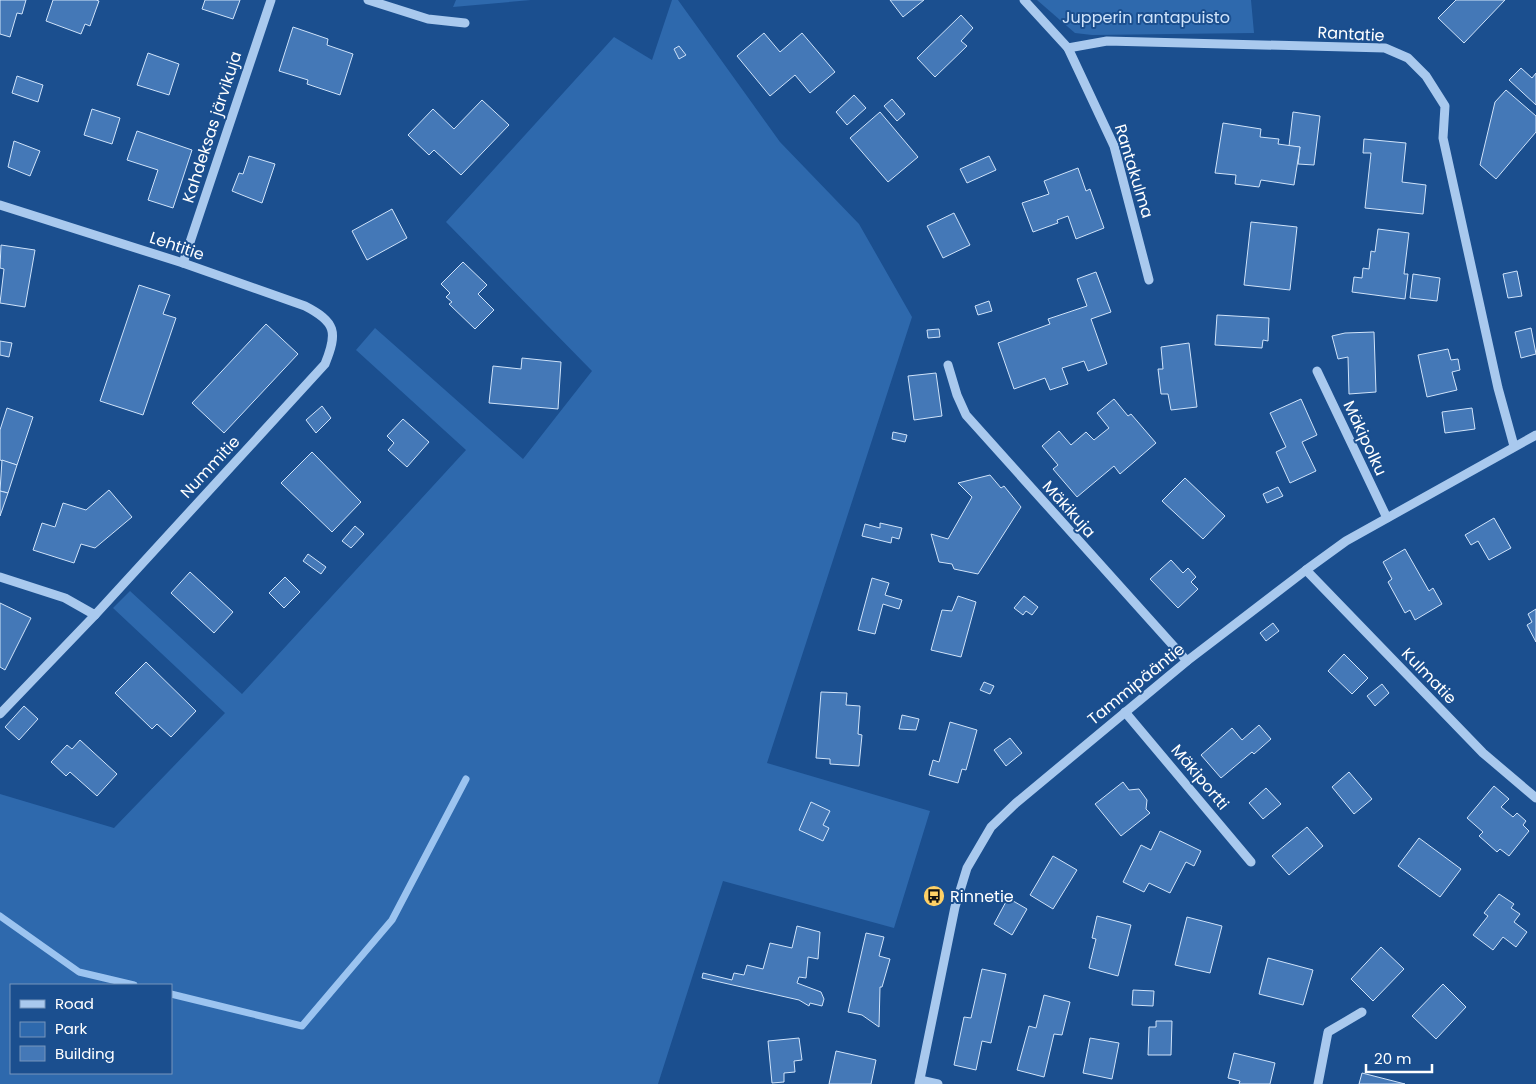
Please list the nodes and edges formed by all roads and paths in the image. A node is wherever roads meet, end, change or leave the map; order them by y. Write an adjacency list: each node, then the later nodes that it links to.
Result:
1 (271, 0): 7 (street, Kahdeksas järvikuja)
2 (368, 0): 4 (street)
3 (1024, 0): 5 (street)
4 (465, 23)
5 (1068, 48): 8 (street, Rantakulma); 13 (street, Rantatie)
6 (0, 205): 7 (street, Lehtitie)
7 (183, 263): 9 (street, Lehtitie)
8 (1149, 280)
9 (334, 331): 17 (street, Nummitie)
10 (948, 365): 18 (street, Mäkikuja)
11 (1317, 371): 14 (street, Mäkipolku)
12 (1536, 435): 13 (street, Tammipääntie)
13 (1514, 446): 14 (street, Tammipääntie)
14 (1387, 518): 15 (street, Tammipääntie)
15 (1306, 570): 18 (street, Tammipääntie); 21 (street, Kulmatie)
16 (0, 577): 17 (street)
17 (95, 614): 20 (street, Nummitie)
18 (1187, 661): 19 (street, Tammipääntie)
19 (1125, 712): 22 (street, Mäkiportti); 24 (street, Tammipääntie)
20 (0, 714)
21 (1536, 798)
22 (1251, 862)
23 (1362, 1012): 26 (street)
24 (920, 1082): 25 (street)
25 (938, 1084)
26 (1318, 1084)

